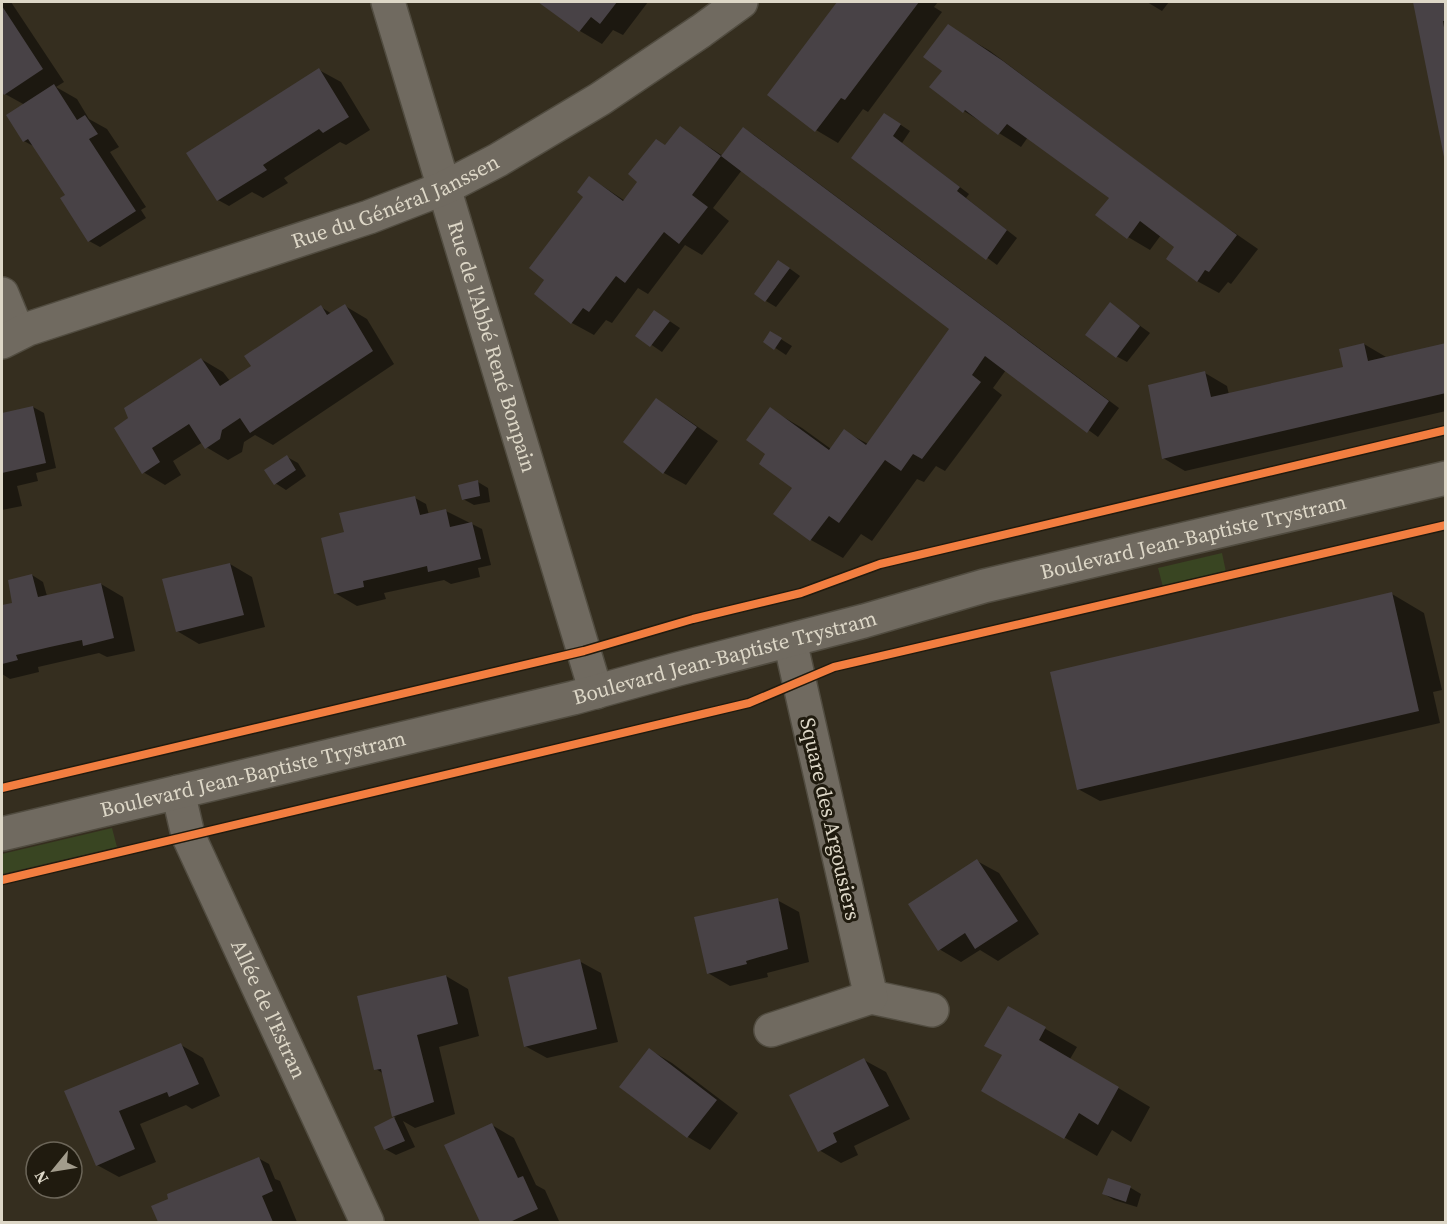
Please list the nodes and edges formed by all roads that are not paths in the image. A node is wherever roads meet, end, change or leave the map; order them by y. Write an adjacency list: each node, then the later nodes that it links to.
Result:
1 (388, 2): 3 (street, Rue de l'Abbé René Bonpain)
2 (741, 2): 3 (street, Rue du Général Janssen)
3 (444, 188): 5 (street, Rue du Général Janssen); 8 (street, Rue de l'Abbé René Bonpain)
4 (2, 294): 5 (street)
5 (10, 338)
6 (1446, 478): 7 (street, Boulevard Jean-Baptiste Trystram)
7 (790, 641): 8 (street, Boulevard Jean-Baptiste Trystram); 11 (street, Square des Argousiers)
8 (596, 692): 9 (street, Boulevard Jean-Baptiste Trystram)
9 (178, 792): 10 (street, Boulevard Jean-Baptiste Trystram); 14 (street, Allée de l'Estran)
10 (2, 834)
11 (871, 997): 12 (street); 13 (street)
12 (932, 1010)
13 (771, 1030)
14 (367, 1222)

